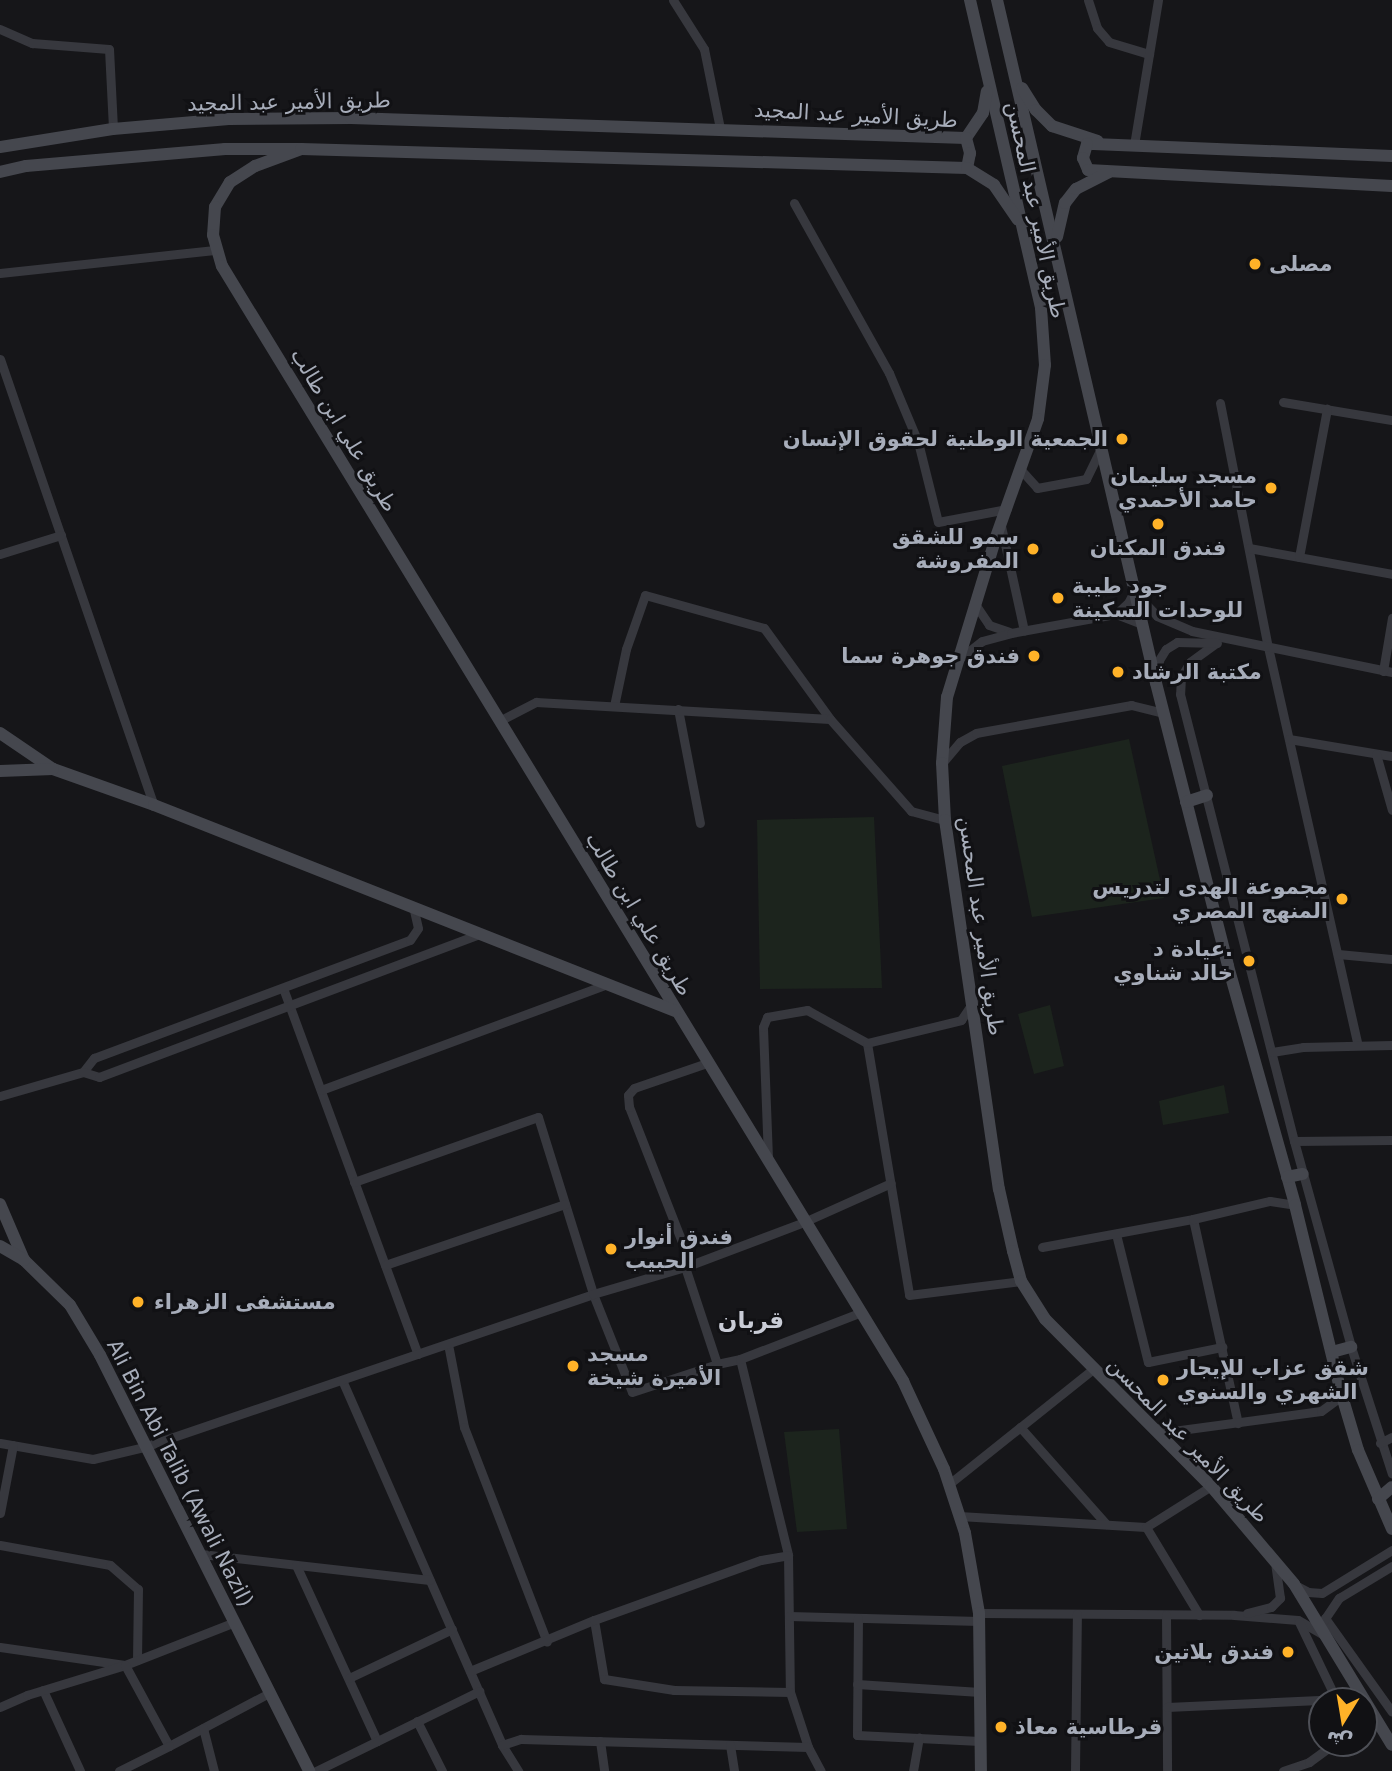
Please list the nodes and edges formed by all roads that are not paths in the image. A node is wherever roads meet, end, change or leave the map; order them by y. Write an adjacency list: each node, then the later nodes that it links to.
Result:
1 (673, 0): 10 (street)
2 (970, 0): 9 (main road, طريق الأمير عبد المحسن)
3 (997, 0): 8 (main road, طريق الأمير عبد المحسن)
4 (1088, 0): 7 (street)
5 (1158, 0): 7 (street)
6 (0, 29): 11 (street)
7 (1149, 54): 14 (street)
8 (1016, 77): 13 (main road); 24 (main road, طريق الأمير عبد المحسن)
9 (989, 84): 12 (main road); 23 (main road, طريق الأمير عبد المحسن)
10 (720, 128): 11 (main road, طريق الأمير عبد المجيد); 12 (main road, طريق الأمير عبد المجيد)
11 (113, 129): 15 (main road, طريق الأمير عبد المجيد)
12 (966, 138): 18 (main road, طريق الأمير عبد المجيد)
13 (1112, 145): 14 (main road); 20 (main road)
14 (1134, 145): 17 (main road)
15 (0, 147)
16 (301, 149): 18 (main road); 19 (main road); 25 (main road, طريق علي ابن طالب)
17 (1392, 156)
18 (967, 168): 23 (main road)
19 (0, 172)
20 (1110, 172): 21 (main road); 24 (main road)
21 (1392, 186)
22 (794, 203): 34 (street)
23 (1023, 228): 33 (main road, طريق الأمير عبد المحسن)
24 (1056, 248): 32 (main road, طريق الأمير عبد المحسن)
25 (217, 250): 26 (street); 57 (main road, طريق علي ابن طالب)
26 (0, 273)
27 (0, 359): 36 (street)
28 (1283, 402): 30 (street)
29 (1220, 403): 37 (street)
30 (1327, 410): 31 (street); 39 (street)
31 (1392, 420)
32 (1102, 444): 33 (street); 41 (main road, طريق الأمير عبد المحسن)
33 (1021, 470): 34 (main road, طريق الأمير عبد المحسن)
34 (1007, 509): 35 (main road, طريق الأمير عبد المحسن)
35 (1001, 526): 42 (main road, طريق الأمير عبد المحسن); 46 (street)
36 (61, 535): 38 (street); 67 (street)
37 (1248, 548): 39 (street); 49 (street)
38 (0, 554)
39 (1299, 557): 40 (street)
40 (1392, 574)
41 (1135, 591): 43 (street); 45 (main road, طريق الأمير عبد المحسن); 49 (street)
42 (975, 604): 47 (street); 50 (main road, طريق الأمير عبد المحسن)
43 (1116, 614): 45 (street); 46 (street)
44 (1392, 618): 51 (street)
45 (1144, 625): 52 (main road, طريق الأمير عبد المحسن)
46 (1024, 631): 47 (street)
47 (1011, 633): 50 (street)
48 (1216, 643): 49 (street); 52 (street); 65 (street)
49 (1268, 647): 51 (street); 59 (street)
50 (959, 659): 62 (main road, طريق الأمير عبد المحسن)
51 (1387, 671)
52 (1156, 683): 55 (main road, طريق الأمير عبد المحسن)
53 (614, 706): 54 (street); 56 (street); 57 (street)
54 (678, 709): 56 (street); 70 (street)
55 (1163, 713): 62 (street); 66 (main road, طريق الأمير عبد المحسن)
56 (830, 719): 69 (street)
57 (499, 721): 79 (main road, طريق علي ابن طالب)
58 (0, 733): 63 (main road)
59 (1289, 739): 60 (street); 73 (street)
60 (1376, 754): 61 (street); 68 (street)
61 (1392, 756)
62 (942, 763): 69 (main road, طريق الأمير عبد المحسن)
63 (53, 769): 64 (main road); 67 (main road)
64 (0, 771)
65 (1207, 795): 66 (main road); 83 (street)
66 (1186, 802): 92 (main road, طريق الأمير عبد المحسن)
67 (154, 805): 71 (main road)
68 (1392, 810)
69 (945, 820): 77 (main road, طريق الأمير عبد المحسن)
70 (700, 823)
71 (413, 907): 72 (main road); 76 (street)
72 (480, 934): 75 (main road); 78 (street)
73 (1338, 954): 74 (street); 81 (street)
74 (1392, 959)
75 (608, 984): 79 (main road); 86 (street)
76 (283, 988): 78 (street); 85 (street)
77 (973, 1002): 80 (street); 106 (main road, طريق الأمير عبد المحسن)
78 (289, 1005): 85 (street); 86 (street)
79 (675, 1011): 84 (main road, طريق علي ابن طالب)
80 (867, 1043): 90 (street); 94 (street)
81 (1358, 1045): 82 (street); 83 (street)
82 (1392, 1045)
83 (1272, 1052): 89 (street)
84 (707, 1063): 90 (main road, طريق علي ابن طالب); 105 (street)
85 (83, 1072): 87 (street)
86 (321, 1090): 93 (street)
87 (0, 1096)
88 (1392, 1140): 89 (street)
89 (1294, 1141): 91 (street)
90 (769, 1164): 99 (main road, طريق علي ابن طالب)
91 (1303, 1174): 92 (main road); 111 (street)
92 (1287, 1177): 97 (main road, طريق الأمير عبد المحسن)
93 (355, 1182): 96 (street); 104 (street)
94 (891, 1183): 99 (street); 106 (street)
95 (0, 1204): 103 (main road, Ali Bin Abi Talib (Awali Nazil))
96 (565, 1204): 104 (street); 107 (street)
97 (1295, 1205): 98 (street); 112 (main road, طريق الأمير عبد المحسن)
98 (1193, 1219): 100 (street); 110 (street)
99 (804, 1222): 105 (street); 108 (main road, طريق علي ابن طالب)
100 (1116, 1234): 102 (street); 110 (street)
101 (0, 1246): 103 (main road)
102 (1042, 1247)
103 (24, 1261): 126 (main road, Ali Bin Abi Talib (Awali Nazil))
104 (385, 1265): 113 (street)
105 (688, 1266): 107 (street); 115 (street)
106 (1021, 1280): 116 (main road, طريق الأمير عبد المحسن)
107 (593, 1294): 109 (street); 115 (street)
108 (859, 1313): 114 (street); 128 (main road, طريق علي ابن طالب)
109 (448, 1344): 113 (street); 158 (street)
110 (1222, 1347): 119 (street)
111 (1352, 1347): 112 (main road); 124 (street)
112 (1332, 1352): 118 (main road, طريق الأمير عبد المحسن)
113 (418, 1354): 117 (street)
114 (740, 1359): 115 (street); 140 (street)
115 (717, 1364)
116 (1093, 1369): 120 (street); 121 (main road, طريق الأمير عبد المحسن)
117 (342, 1380): 126 (street); 144 (street)
118 (1342, 1396): 119 (street); 131 (main road, طريق الأمير عبد المحسن)
119 (1238, 1423): 121 (street)
120 (1020, 1427): 128 (street); 134 (street)
121 (1153, 1428): 129 (main road, طريق الأمير عبد المحسن)
122 (1392, 1437): 124 (street)
123 (0, 1443): 125 (street)
124 (1380, 1443): 127 (street)
125 (13, 1445): 126 (street); 132 (street)
126 (144, 1447): 139 (main road, Ali Bin Abi Talib (Awali Nazil))
127 (1392, 1474)
128 (949, 1484): 133 (main road, طريق علي ابن طالب)
129 (1211, 1486): 135 (street); 141 (main road, طريق الأمير عبد المحسن)
130 (1392, 1487): 131 (main road)
131 (1378, 1499): 136 (main road, طريق الأمير عبد المحسن)
132 (0, 1513)
133 (959, 1516): 134 (street); 151 (main road, طريق علي ابن طالب)
134 (1106, 1524): 135 (street)
135 (1146, 1527): 148 (street)
136 (1392, 1529)
137 (0, 1545): 160 (street)
138 (1392, 1550): 145 (street)
139 (201, 1554): 142 (street); 155 (main road, Ali Bin Abi Talib (Awali Nazil))
140 (788, 1555): 150 (street); 153 (street)
141 (1275, 1561): 145 (main road, طريق الأمير عبد المحسن); 149 (street)
142 (296, 1565): 144 (street); 163 (street)
143 (1392, 1566): 156 (street)
144 (430, 1580): 157 (street)
145 (1294, 1584): 156 (main road, طريق الأمير عبد المحسن)
146 (1077, 1614): 147 (street); 151 (street); 201 (street)
147 (1166, 1615): 148 (street); 174 (street)
148 (1199, 1615): 149 (street)
149 (1234, 1615): 154 (street)
150 (789, 1616): 152 (street); 169 (street)
151 (979, 1617): 152 (street); 170 (main road, طريق علي ابن طالب)
152 (858, 1618): 164 (street)
153 (594, 1620): 158 (street); 169 (street)
154 (1298, 1620): 156 (street); 165 (street)
155 (234, 1622): 160 (street); 171 (main road, Ali Bin Abi Talib (Awali Nazil))
156 (1322, 1627): 166 (main road, طريق الأمير عبد المحسن); 175 (street)
157 (452, 1629): 162 (street); 163 (street)
158 (547, 1642): 162 (street)
159 (0, 1647): 161 (street)
160 (137, 1660): 161 (street)
161 (125, 1665): 167 (street); 186 (street)
162 (470, 1671): 168 (street)
163 (349, 1678): 180 (street)
164 (857, 1684): 170 (street); 179 (street)
165 (1330, 1687)
166 (1357, 1687)
167 (43, 1690): 173 (street); 189 (street)
168 (479, 1691): 176 (street); 183 (street)
169 (790, 1692): 187 (street)
170 (980, 1692): 182 (main road, طريق علي ابن طالب)
171 (270, 1693): 177 (street); 192 (main road, Ali Bin Abi Talib (Awali Nazil))
172 (1308, 1700): 174 (street)
173 (0, 1707)
174 (1167, 1707): 202 (street)
175 (1392, 1712)
176 (417, 1721): 180 (street); 194 (street)
177 (203, 1728): 186 (street); 191 (street)
178 (1378, 1729): 185 (main road, طريق الأمير عبد المحسن)
179 (919, 1738): 182 (street); 199 (street)
180 (377, 1741): 193 (street)
181 (600, 1741): 183 (street); 184 (street); 196 (street)
182 (980, 1741): 200 (main road, طريق علي ابن طالب)
183 (502, 1745): 195 (street)
184 (730, 1745): 187 (street); 197 (street)
185 (1392, 1745)
186 (169, 1746): 190 (street)
187 (808, 1747): 198 (street)
188 (1316, 1757): 203 (street)
189 (80, 1771)
190 (119, 1771)
191 (214, 1771)
192 (309, 1771)
193 (316, 1771)
194 (442, 1771)
195 (518, 1771)
196 (604, 1771)
197 (734, 1771)
198 (821, 1771)
199 (913, 1771)
200 (981, 1771)
201 (1075, 1771)
202 (1167, 1771)
203 (1283, 1771)

